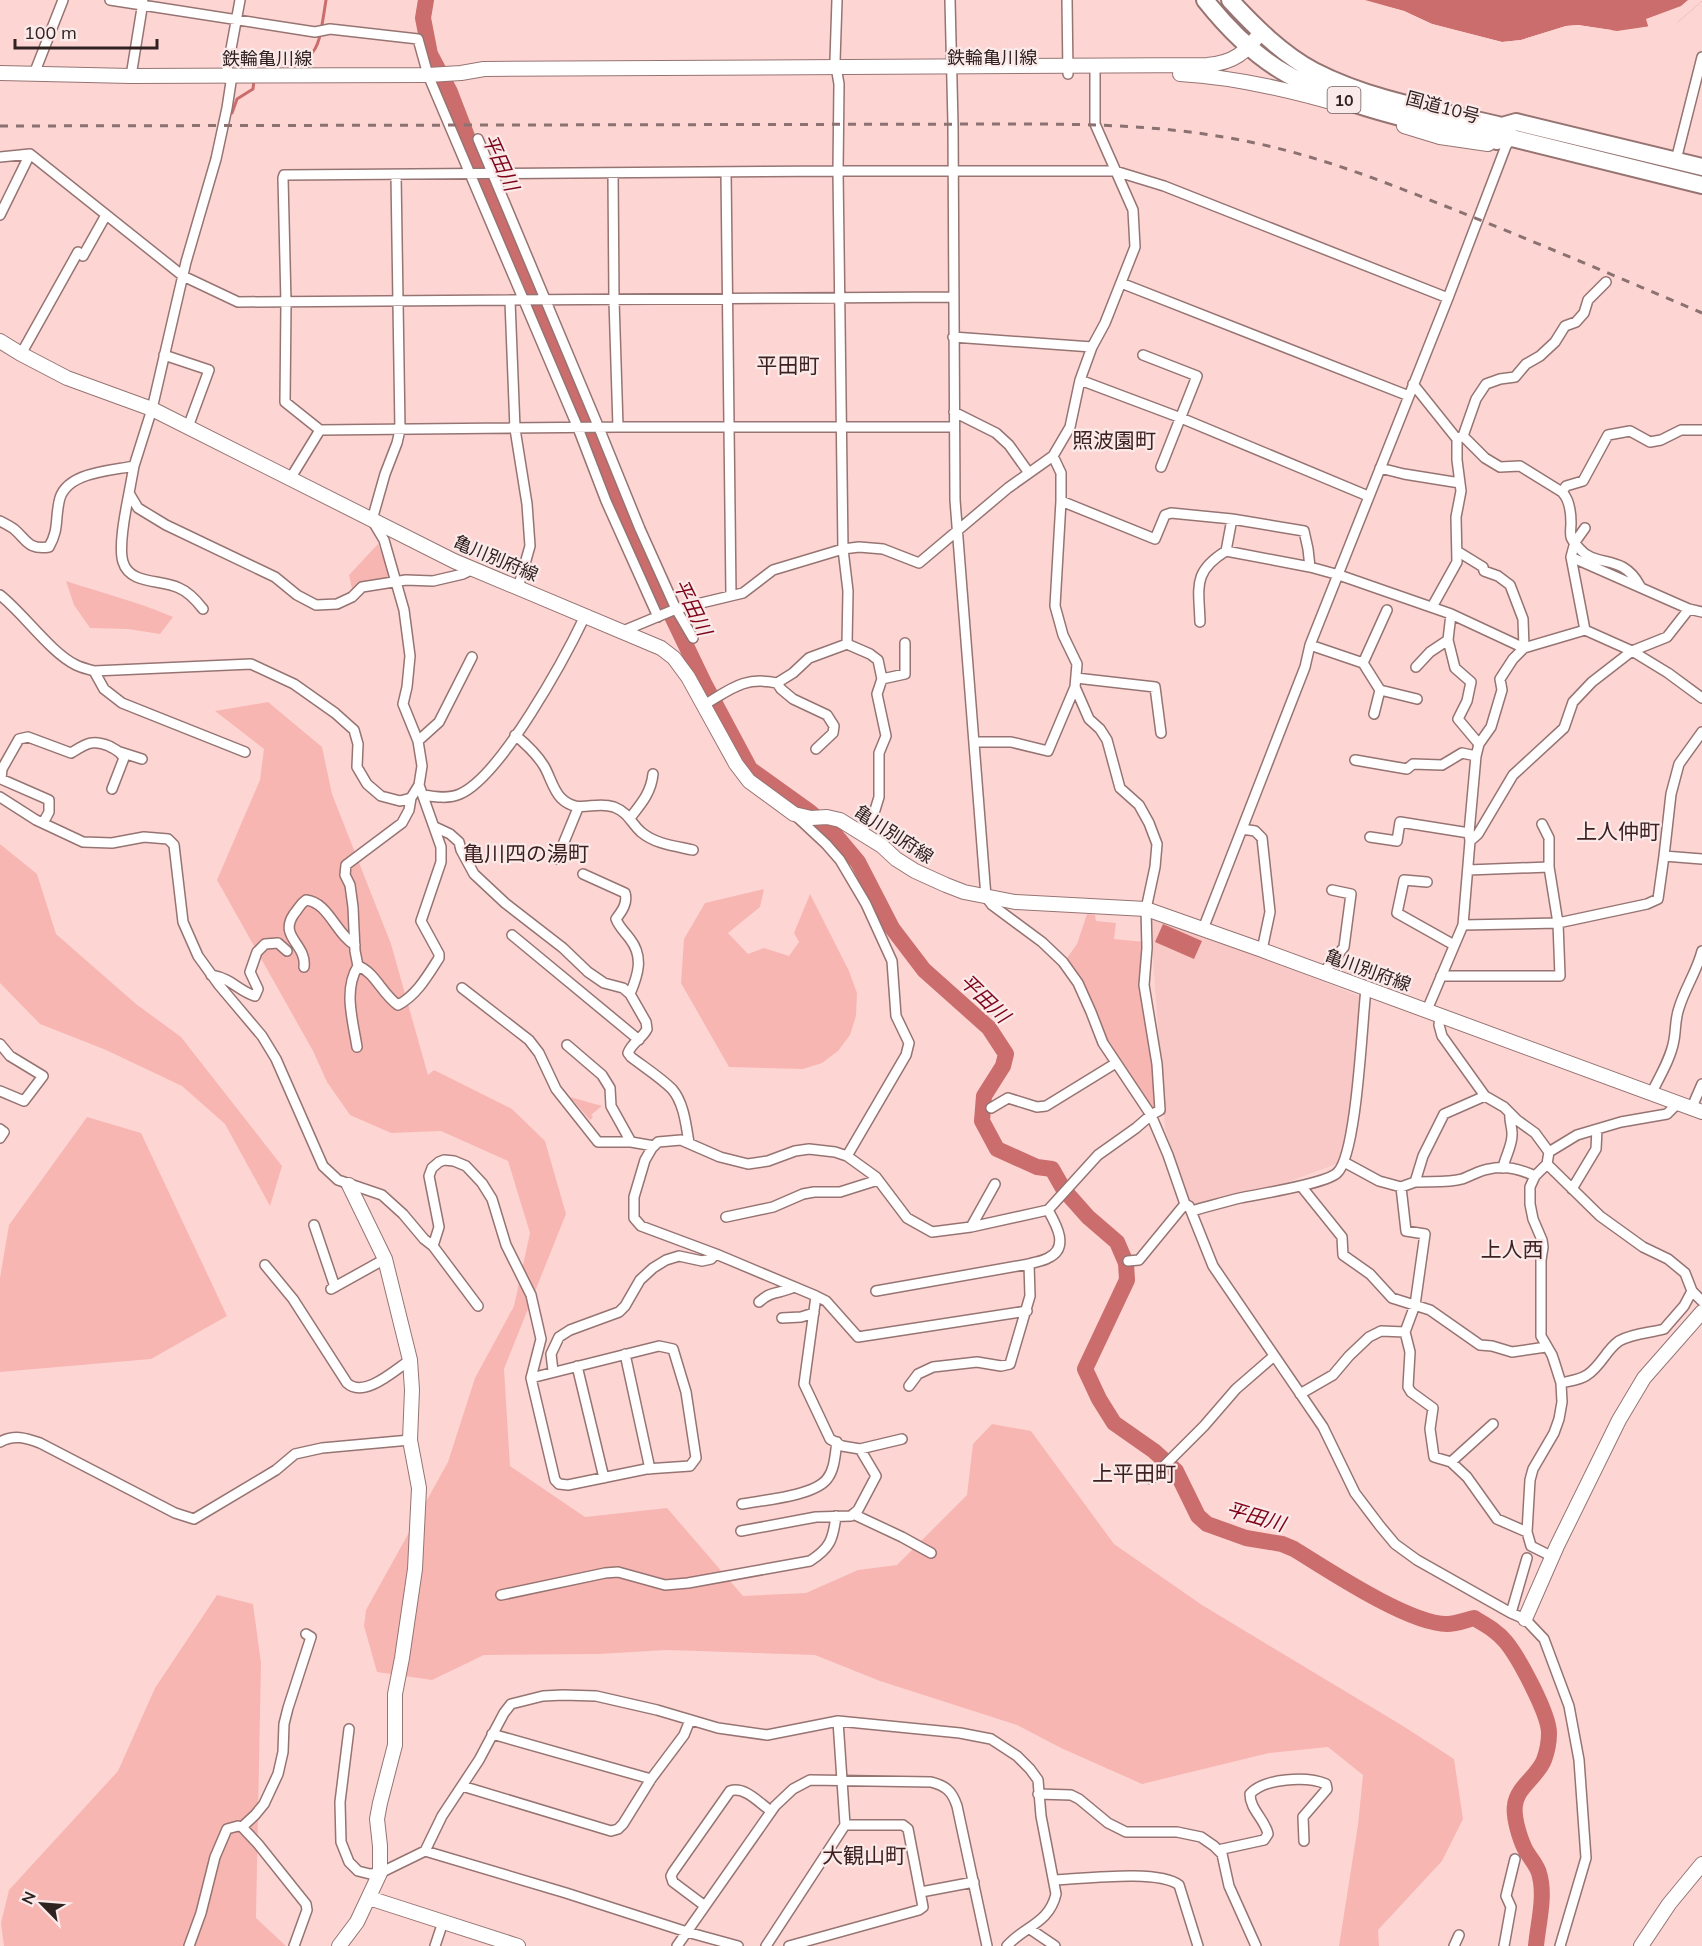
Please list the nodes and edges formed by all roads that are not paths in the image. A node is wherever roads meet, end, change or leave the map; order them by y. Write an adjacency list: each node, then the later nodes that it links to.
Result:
1 (63, 0): 19 (street)
2 (110, 0): 9 (street)
3 (240, 0): 10 (street)
4 (837, 0): 16 (street)
5 (950, 0): 17 (street)
6 (1067, 0): 14 (street)
7 (1205, 0): 12 (highway, 国道10号 / 10)
8 (1230, 0): 11 (highway, 国道10号 / 10)
9 (143, 3): 10 (street); 21 (street)
10 (237, 20): 20 (street); 22 (street)
11 (1261, 32): 12 (main road, 鉄輪亀川線); 23 (highway, 国道10号 / 10)
12 (1249, 47): 15 (main road, 鉄輪亀川線); 23 (highway, 国道10号 / 10)
13 (1702, 57): 27 (street)
14 (1068, 70): 15 (main road, 鉄輪亀川線); 17 (main road, 鉄輪亀川線)
15 (1095, 70): 23 (main road, 鉄輪亀川線); 31 (street)
16 (837, 71): 17 (main road, 鉄輪亀川線); 20 (main road, 鉄輪亀川線); 29 (street)
17 (951, 71): 30 (street)
18 (0, 73): 19 (main road, 鉄輪亀川線)
19 (34, 74): 21 (main road, 鉄輪亀川線)
20 (430, 75): 22 (main road, 鉄輪亀川線); 34 (street)
21 (131, 76): 22 (main road, 鉄輪亀川線)
22 (226, 76): 40 (street)
23 (1514, 130): 27 (highway, 国道10号 / 10); 37 (highway, 国道10号 / 10); 45 (street)
24 (478, 139): 35 (street)
25 (30, 154): 26 (street); 38 (street); 39 (street)
26 (0, 157)
27 (1676, 160): 28 (highway, 国道10号 / 10)
28 (1702, 166)
29 (838, 171): 30 (street); 32 (street); 44 (street)
30 (952, 171): 31 (street); 43 (street)
31 (1115, 171): 42 (street); 45 (street)
32 (726, 172): 33 (street); 46 (street)
33 (613, 173): 35 (street); 50 (street)
34 (471, 174): 35 (street); 36 (street); 48 (street)
35 (492, 174): 49 (street)
36 (396, 175): 47 (street); 52 (street)
37 (1702, 185)
38 (0, 215)
39 (106, 216): 40 (street); 56 (street)
40 (183, 276): 52 (street); 57 (street)
41 (1606, 282): 76 (street)
42 (1121, 283): 55 (street); 61 (street)
43 (953, 297): 44 (street); 53 (street)
44 (840, 298): 46 (street); 69 (street)
45 (1448, 298): 60 (street)
46 (728, 299): 50 (street); 68 (street)
47 (397, 300): 51 (street); 52 (street); 74 (street)
48 (524, 300): 49 (street); 51 (street); 70 (street)
49 (544, 300): 50 (street); 71 (street)
50 (614, 300): 67 (street)
51 (510, 301): 72 (street)
52 (286, 303): 73 (street)
53 (953, 337): 55 (street); 63 (street)
54 (0, 341): 56 (main road, 亀川別府線)
55 (1092, 346): 59 (street)
56 (21, 354): 62 (main road, 亀川別府線)
57 (164, 355): 62 (street); 66 (street)
58 (1143, 355): 64 (street)
59 (1080, 380): 64 (street); 77 (street)
60 (1413, 384): 61 (street); 76 (street)
61 (1409, 396): 80 (street)
62 (152, 409): 66 (main road, 亀川別府線); 78 (street)
63 (954, 412): 65 (street); 81 (street)
64 (1181, 418): 79 (street); 86 (street)
65 (954, 426): 69 (street); 92 (street)
66 (188, 427): 82 (main road, 亀川別府線)
67 (618, 427): 68 (street); 71 (street)
68 (729, 427): 69 (street); 105 (street)
69 (841, 427): 94 (street)
70 (578, 428): 71 (street); 72 (street); 113 (street)
71 (599, 428): 108 (street)
72 (515, 429): 74 (street); 103 (street)
73 (320, 430): 74 (street); 82 (street)
74 (400, 430): 89 (street)
75 (1702, 430): 84 (street)
76 (1460, 437): 83 (street); 84 (street)
77 (1053, 456): 81 (street); 87 (street)
78 (134, 466): 85 (street); 90 (street)
79 (1161, 467)
80 (1380, 468): 83 (street); 86 (street)
81 (1029, 473): 92 (street)
82 (290, 479): 89 (main road, 亀川別府線)
83 (1460, 483): 96 (street)
84 (1562, 492): 93 (street)
85 (129, 493): 101 (street); 107 (street)
86 (1368, 496): 100 (street)
87 (1061, 501): 88 (street); 131 (street)
88 (1232, 519): 95 (street); 98 (street)
89 (372, 520): 99 (main road, 亀川別府線); 101 (street)
90 (0, 521)
91 (1585, 528): 93 (street)
92 (956, 530): 94 (street); 141 (street)
93 (1575, 542): 97 (street); 102 (street)
94 (843, 549): 105 (street); 121 (street)
95 (1226, 551): 98 (street); 115 (street)
96 (1458, 551): 106 (street); 123 (street)
97 (1571, 557): 102 (street); 116 (street)
98 (1310, 567): 100 (street)
99 (473, 569): 101 (street); 103 (main road, 亀川別府線)
100 (1339, 575): 106 (street); 122 (street)
101 (397, 581): 140 (street)
102 (1640, 586): 109 (street)
103 (518, 588): 114 (main road, 亀川別府線)
104 (0, 595): 128 (street)
105 (731, 595): 108 (street)
106 (1432, 607): 112 (street)
107 (203, 609)
108 (676, 609): 113 (street); 118 (street)
109 (1689, 609): 111 (street); 124 (street)
110 (1387, 610): 126 (street)
111 (1702, 612)
112 (1450, 614): 119 (street); 123 (street)
113 (661, 615): 117 (street)
114 (585, 616): 117 (main road, 亀川別府線); 139 (street)
115 (1200, 622)
116 (1585, 630): 123 (street); 124 (street)
117 (623, 631): 135 (main road, 亀川別府線)
118 (693, 638)
119 (1448, 640): 127 (street); 142 (street)
120 (905, 643): 129 (street)
121 (847, 644): 129 (street); 130 (street)
122 (1310, 645): 126 (street); 161 (street)
123 (1524, 648): 142 (street)
124 (1632, 651): 133 (street); 164 (street)
125 (472, 657): 140 (street)
126 (1363, 663): 132 (street)
127 (1416, 667)
128 (94, 671): 145 (street); 154 (street)
129 (882, 679): 162 (street)
130 (777, 683): 135 (street); 143 (street)
131 (1076, 683): 138 (street); 141 (street); 175 (street)
132 (1380, 690): 134 (street); 136 (street)
133 (1702, 698)
134 (1417, 699)
135 (707, 704): 156 (main road, 亀川別府線)
136 (1374, 714)
137 (1702, 732): 166 (street)
138 (1161, 733)
139 (515, 735): 152 (street); 155 (street)
140 (418, 741): 150 (street)
141 (974, 742): 174 (street)
142 (1479, 744): 146 (street)
143 (816, 749)
144 (120, 752): 147 (street); 151 (street); 158 (street)
145 (245, 752)
146 (1476, 756): 148 (street); 164 (street)
147 (142, 759)
148 (1355, 760)
149 (653, 774): 157 (street)
150 (418, 785): 152 (street); 154 (street)
151 (112, 789)
152 (423, 795): 160 (street)
153 (0, 797): 158 (street)
154 (411, 798): 180 (street)
155 (578, 808): 157 (street); 167 (street)
156 (794, 814): 162 (main road, 亀川別府線); 215 (street)
157 (630, 818): 165 (street)
158 (43, 823): 188 (street)
159 (1542, 824): 169 (street)
160 (435, 827): 185 (street); 192 (street)
161 (1242, 829): 178 (street); 182 (street)
162 (860, 832): 174 (main road, 亀川別府線)
163 (1370, 837): 164 (street)
164 (1470, 837): 170 (street)
165 (693, 850)
166 (1664, 856): 168 (street); 176 (street)
167 (557, 859)
168 (1702, 859)
169 (1549, 867): 170 (street); 176 (street)
170 (1468, 870): 177 (street)
171 (583, 874): 192 (street)
172 (1427, 882): 181 (street)
173 (1332, 890): 187 (street)
174 (986, 897): 175 (main road, 亀川別府線); 199 (street)
175 (1146, 909): 178 (main road, 亀川別府線); 207 (street)
176 (1558, 923): 177 (street); 189 (street)
177 (1462, 925): 181 (street)
178 (1203, 929): 182 (main road, 亀川別府線)
179 (512, 935): 195 (street)
180 (355, 945): 185 (street); 186 (street)
181 (1454, 945): 189 (street)
182 (1262, 950): 187 (main road, 亀川別府線)
183 (287, 951): 188 (street)
184 (1702, 951): 202 (street)
185 (357, 966): 198 (street)
186 (304, 967)
187 (1323, 973): 191 (main road, 亀川別府線)
188 (211, 975): 223 (street)
189 (1442, 976): 193 (street)
190 (462, 988): 211 (street)
191 (1366, 989): 193 (main road, 亀川別府線); 216 (street)
192 (630, 994): 195 (street)
193 (1427, 1010): 194 (main road, 亀川別府線)
194 (1440, 1015): 202 (main road, 亀川別府線); 203 (street)
195 (639, 1040): 212 (street)
196 (0, 1044): 201 (street)
197 (567, 1045): 211 (street)
198 (357, 1047)
199 (1116, 1063): 205 (street); 207 (street)
200 (1702, 1084): 204 (street)
201 (0, 1090)
202 (1652, 1092): 204 (main road, 亀川別府線)
203 (1485, 1096): 206 (street); 221 (street)
204 (1691, 1107): 209 (street)
205 (991, 1108)
206 (1510, 1113): 214 (street); 218 (street)
207 (1151, 1115): 227 (street); 228 (street)
208 (0, 1129): 210 (street)
209 (1596, 1129): 214 (street); 226 (street)
210 (0, 1138)
211 (631, 1142): 213 (street)
212 (689, 1143): 213 (street); 215 (street)
213 (654, 1146): 233 (street)
214 (1549, 1152): 217 (street)
215 (847, 1156): 220 (street)
216 (1344, 1162): 224 (street); 225 (street)
217 (1547, 1164): 219 (street); 226 (street)
218 (1503, 1168): 219 (street); 221 (street)
219 (1535, 1176): 251 (street)
220 (878, 1180): 229 (street); 231 (street)
221 (1415, 1182): 225 (street)
222 (995, 1184): 231 (street)
223 (350, 1185): 232 (street); 234 (main road)
224 (1301, 1186): 227 (street); 244 (street)
225 (1401, 1187): 244 (street)
226 (1572, 1189): 240 (street)
227 (1188, 1208): 235 (street); 253 (street)
228 (1048, 1210): 231 (street); 236 (street)
229 (726, 1217)
230 (314, 1225): 234 (street)
231 (971, 1227)
232 (433, 1246): 245 (street); 257 (street)
233 (716, 1254): 238 (street); 256 (street)
234 (385, 1258): 254 (main road)
235 (1128, 1262)
236 (1029, 1264): 239 (street); 246 (street)
237 (265, 1265): 254 (street)
238 (794, 1287): 241 (street); 243 (street)
239 (876, 1291)
240 (1692, 1291): 242 (street); 258 (street)
241 (816, 1296): 246 (street); 248 (street)
242 (1702, 1301)
243 (759, 1302)
244 (1415, 1305): 250 (street); 251 (street)
245 (478, 1306)
246 (1027, 1311): 259 (street)
247 (1702, 1312): 277 (main road)
248 (814, 1313): 249 (street); 265 (street)
249 (782, 1318)
250 (1405, 1332): 260 (street); 267 (street)
251 (1546, 1347): 258 (street)
252 (625, 1354): 255 (street); 268 (street); 268 (street)
253 (1274, 1356): 260 (street); 270 (street)
254 (410, 1360): 263 (main road)
255 (577, 1366): 256 (street); 269 (street)
256 (553, 1371): 257 (street)
257 (531, 1378): 269 (street)
258 (1561, 1383): 275 (street)
259 (909, 1386)
260 (1300, 1394): 280 (street)
261 (1493, 1424): 267 (street)
262 (902, 1439): 266 (street)
263 (410, 1440): 264 (street); 299 (main road)
264 (0, 1442)
265 (837, 1443): 266 (street); 271 (street)
266 (860, 1449): 272 (street)
267 (1451, 1462): 275 (street)
268 (650, 1469): 269 (street)
269 (604, 1478)
270 (1151, 1479)
271 (742, 1504)
272 (853, 1514): 273 (street); 276 (street)
273 (836, 1516): 274 (street); 279 (street)
274 (741, 1532)
275 (1527, 1532): 277 (street)
276 (931, 1553)
277 (1552, 1557): 281 (main road)
278 (1527, 1558): 280 (street)
279 (501, 1595)
280 (1511, 1613): 281 (street)
281 (1525, 1619): 325 (street)
282 (306, 1634): 293 (street)
283 (690, 1720): 284 (street); 286 (street); 287 (street)
284 (838, 1721): 288 (street); 290 (street)
285 (349, 1729): 299 (street)
286 (492, 1734): 287 (street); 289 (street)
287 (651, 1779): 289 (street)
288 (843, 1781): 291 (street); 292 (street); 301 (street)
289 (462, 1786): 296 (street)
290 (1038, 1794): 295 (street); 300 (street)
291 (771, 1811): 304 (street); 304 (street)
292 (844, 1825): 302 (street); 316 (street)
293 (242, 1827): 309 (street); 310 (street)
294 (1304, 1841): 295 (street)
295 (1218, 1850): 322 (street)
296 (425, 1851): 299 (street); 307 (street)
297 (1515, 1860): 324 (street)
298 (1702, 1864): 326 (main road)
299 (380, 1873): 303 (main road)
300 (1055, 1880): 306 (street); 321 (street)
301 (974, 1881): 302 (street); 318 (street)
302 (921, 1892): 317 (street)
303 (369, 1898): 305 (main road); 311 (main road)
304 (705, 1906): 307 (street)
305 (443, 1922): 312 (street); 313 (main road)
306 (1030, 1929): 319 (street); 320 (street)
307 (687, 1932): 314 (street); 315 (street)
308 (1459, 1935): 323 (street)
309 (189, 1946)
310 (294, 1946)
311 (339, 1946)
312 (435, 1946)
313 (518, 1946)
314 (677, 1946)
315 (738, 1946)
316 (766, 1946)
317 (789, 1946)
318 (987, 1946)
319 (1007, 1946)
320 (1055, 1946)
321 (1198, 1946)
322 (1256, 1946)
323 (1454, 1946)
324 (1504, 1946)
325 (1560, 1946)
326 (1641, 1946)

